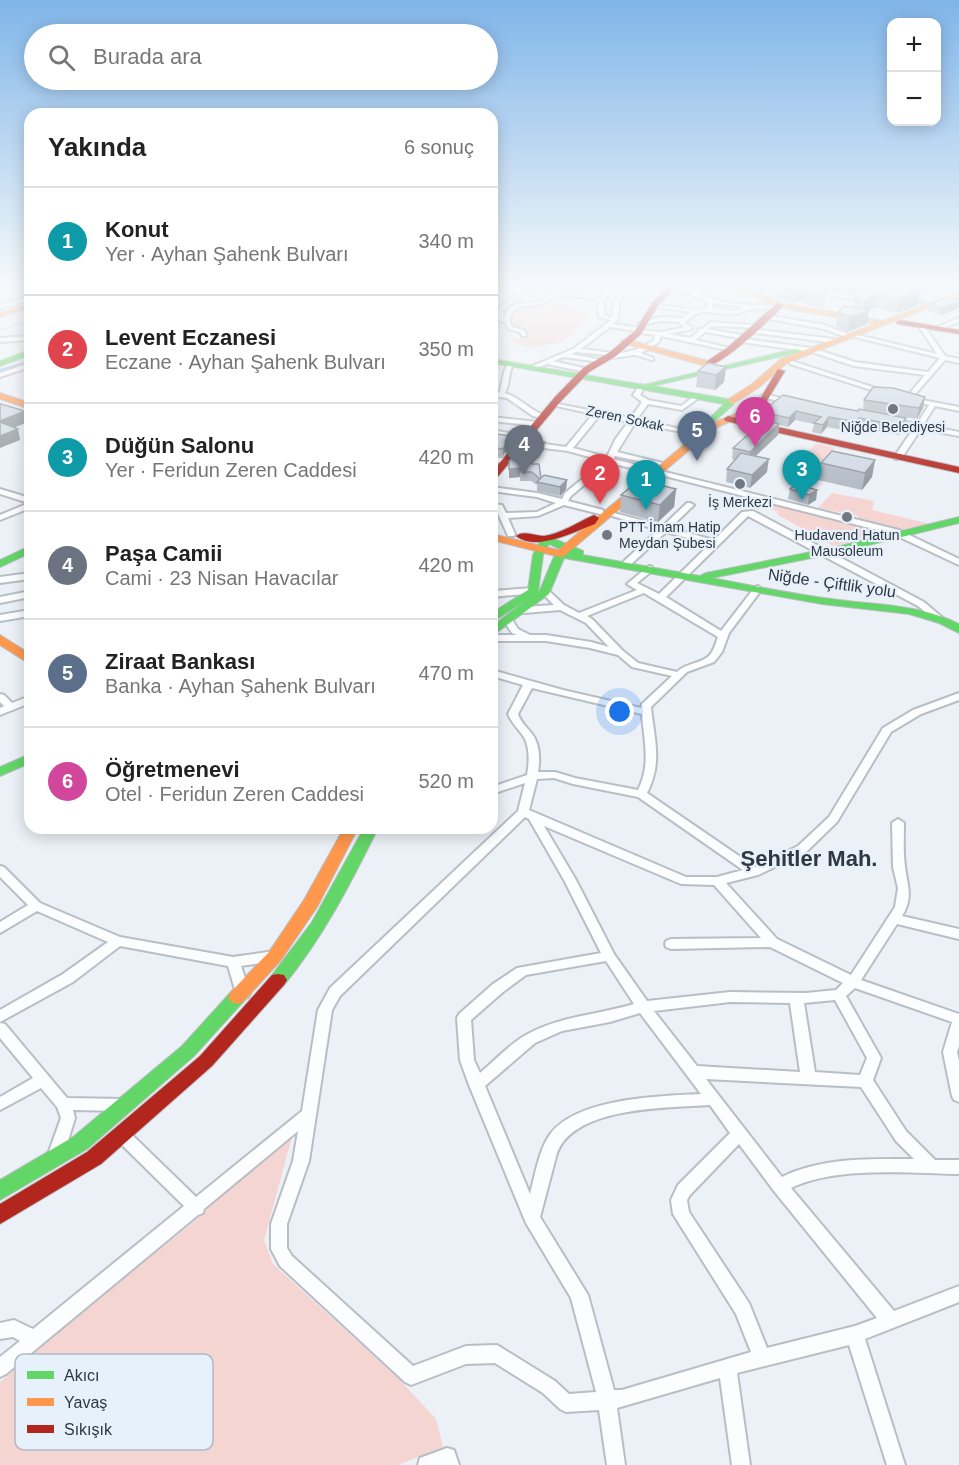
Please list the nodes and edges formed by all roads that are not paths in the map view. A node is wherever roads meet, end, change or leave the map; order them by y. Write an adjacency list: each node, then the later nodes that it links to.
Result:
1 (24, 354): 19 (main road)
2 (595, 354): 14 (street)
3 (609, 354): 14 (main road)
4 (639, 354): 14 (street)
5 (653, 354): 21 (main road)
6 (726, 354): 21 (main road)
7 (777, 354): 21 (main road)
8 (804, 354): 39 (main road)
9 (806, 354): 18 (main road)
10 (819, 354): 26 (street)
11 (928, 354): 15 (street)
12 (941, 354): 15 (street)
13 (562, 355): 14 (street); 17 (street)
14 (606, 357): 25 (main road)
15 (943, 358): 16 (street); 26 (street)
16 (959, 361)
17 (547, 362): 23 (street); 25 (street)
18 (792, 363): 31 (street); 42 (main road)
19 (0, 364)
20 (498, 366): 24 (main road)
21 (714, 366): 28 (main road)
22 (24, 367): 27 (street)
23 (532, 368): 24 (main road); 25 (main road)
24 (504, 372): 30 (street)
25 (583, 373): 28 (main road); 41 (main road)
26 (929, 374): 37 (street)
27 (0, 375)
28 (642, 386): 33 (main road); 38 (street)
29 (498, 394): 30 (street)
30 (503, 394): 35 (street); 49 (street)
31 (890, 395)
32 (1, 396): 36 (main road); 40 (main road)
33 (698, 396): 38 (street); 39 (main road)
34 (899, 397): 37 (street)
35 (498, 398)
36 (24, 399)
37 (908, 399): 44 (street)
38 (646, 402): 50 (street)
39 (731, 402): 42 (main road); 54 (main road)
40 (24, 404)
41 (554, 404): 46 (street, Zeren Sokak); 49 (main road)
42 (760, 404): 43 (street); 48 (main road)
43 (799, 404)
44 (933, 405): 45 (street); 52 (street)
45 (959, 410)
46 (598, 413): 50 (street, Zeren Sokak); 57 (street)
47 (498, 419): 49 (street)
48 (728, 419): 59 (main road); 61 (main road)
49 (540, 420): 56 (main road)
50 (633, 420): 54 (street, Zeren Sokak); 58 (street)
51 (886, 420): 52 (street)
52 (918, 426): 55 (street); 59 (street)
53 (498, 433): 56 (street)
54 (696, 434): 61 (main road)
55 (959, 434)
56 (525, 440): 57 (street); 60 (main road)
57 (568, 449): 58 (street)
58 (611, 457): 61 (street); 61 (street); 68 (street)
59 (898, 457): 62 (main road)
60 (498, 467)
61 (656, 469): 72 (main road); 80 (street)
62 (959, 470)
63 (498, 490): 68 (street)
64 (0, 491): 66 (street)
65 (24, 492): 66 (street)
66 (16, 496): 67 (street)
67 (24, 500)
68 (564, 502): 72 (street); 73 (street)
69 (690, 505): 77 (street)
70 (24, 506): 74 (street)
71 (498, 507): 73 (street)
72 (605, 513): 77 (street); 83 (main road); 84 (main road)
73 (504, 516): 79 (street)
74 (0, 518)
75 (959, 520): 80 (main road)
76 (959, 525): 80 (main road)
77 (664, 530): 82 (street); 90 (street)
78 (498, 531): 79 (main road)
79 (511, 534): 83 (main road)
80 (904, 536): 86 (main road); 88 (street)
81 (498, 538): 83 (main road)
82 (715, 543): 86 (street); 94 (street)
83 (543, 544): 84 (main road, Niğde - Çiftlik yolu); 98 (main road)
84 (564, 550): 90 (main road, Niğde - Çiftlik yolu); 98 (main road)
85 (24, 552): 89 (main road)
86 (829, 554): 94 (main road); 109 (street)
87 (24, 557): 91 (main road)
88 (959, 562)
89 (0, 564)
90 (625, 565): 92 (main road, Niğde - Çiftlik yolu)
91 (0, 569)
92 (649, 569): 94 (main road, Niğde - Çiftlik yolu); 97 (street)
93 (24, 577): 95 (street)
94 (698, 577): 96 (main road, Niğde - Çiftlik yolu); 101 (street)
95 (0, 580)
96 (758, 589): 109 (main road, Niğde - Çiftlik yolu); 113 (street)
97 (644, 590): 101 (street); 107 (street)
98 (539, 592): 99 (street); 103 (street); 104 (main road); 106 (main road)
99 (498, 594)
100 (24, 595): 102 (street)
101 (660, 598): 113 (street)
102 (0, 600)
103 (561, 607): 104 (street); 107 (street)
104 (524, 610): 110 (main road)
105 (24, 614): 108 (street)
106 (498, 615)
107 (579, 616): 118 (street)
108 (0, 618)
109 (939, 619): 112 (main road, Niğde - Çiftlik yolu)
110 (508, 620): 111 (main road); 114 (street)
111 (498, 628)
112 (959, 629)
113 (723, 636): 119 (street)
114 (529, 637): 115 (street); 118 (street)
115 (498, 638)
116 (0, 639): 117 (main road)
117 (24, 653)
118 (621, 653): 119 (street)
119 (679, 675): 127 (street)
120 (498, 676): 121 (street)
121 (529, 684): 127 (street); 130 (street)
122 (959, 696): 138 (street)
123 (0, 697): 125 (street)
124 (24, 702): 125 (street)
125 (11, 707): 126 (street)
126 (0, 712)
127 (646, 712): 132 (street)
128 (24, 761): 129 (main road)
129 (0, 772)
130 (534, 776): 131 (street); 132 (street); 133 (street)
131 (498, 789)
132 (641, 794): 138 (street)
133 (528, 814): 139 (street); 148 (street); 168 (street)
134 (898, 823): 141 (street)
135 (348, 834): 147 (main road)
136 (368, 834): 170 (main road)
137 (0, 870): 140 (street)
138 (754, 872): 139 (street)
139 (717, 881): 145 (street)
140 (36, 906): 142 (street); 144 (street)
141 (894, 919): 143 (street); 150 (street)
142 (0, 928)
143 (959, 934)
144 (118, 941): 149 (street); 155 (street)
145 (772, 942): 146 (street); 150 (street)
146 (671, 944)
147 (275, 956): 149 (street); 151 (main road)
148 (609, 956): 154 (street); 162 (street)
149 (233, 962): 151 (street)
150 (853, 982): 152 (street); 156 (street)
151 (243, 993): 167 (main road)
152 (839, 995): 153 (street); 161 (street)
153 (796, 998): 154 (street); 159 (street)
154 (643, 1007): 158 (street); 162 (street)
155 (0, 1017)
156 (959, 1021): 163 (street)
157 (0, 1028): 160 (street)
158 (693, 1072): 159 (street); 164 (street)
159 (808, 1077): 161 (street)
160 (43, 1080): 165 (street); 166 (street)
161 (865, 1081): 172 (street)
162 (476, 1085): 178 (street)
163 (959, 1096)
164 (714, 1099): 169 (street); 178 (street)
165 (0, 1104)
166 (63, 1104): 167 (street); 171 (street)
167 (126, 1105): 171 (main road)
168 (307, 1115): 176 (street); 189 (street)
169 (740, 1133): 174 (street); 186 (street)
170 (122, 1135): 176 (street); 177 (main road)
171 (55, 1158): 175 (main road)
172 (931, 1166): 173 (street); 174 (street)
173 (959, 1167)
174 (780, 1186): 180 (street)
175 (0, 1191)
176 (197, 1208): 183 (street)
177 (0, 1215)
178 (532, 1218): 189 (street)
179 (959, 1294): 180 (street)
180 (891, 1321): 182 (street)
181 (0, 1331): 183 (street)
182 (855, 1335): 186 (street); 194 (street)
183 (34, 1339): 184 (street)
184 (16, 1354)
185 (15, 1355): 188 (street)
186 (763, 1359): 187 (street)
187 (727, 1367): 189 (street); 193 (street)
188 (0, 1368)
189 (607, 1400): 192 (street)
190 (427, 1465): 191 (street)
191 (450, 1465)
192 (616, 1465)
193 (741, 1465)
194 (896, 1465)

